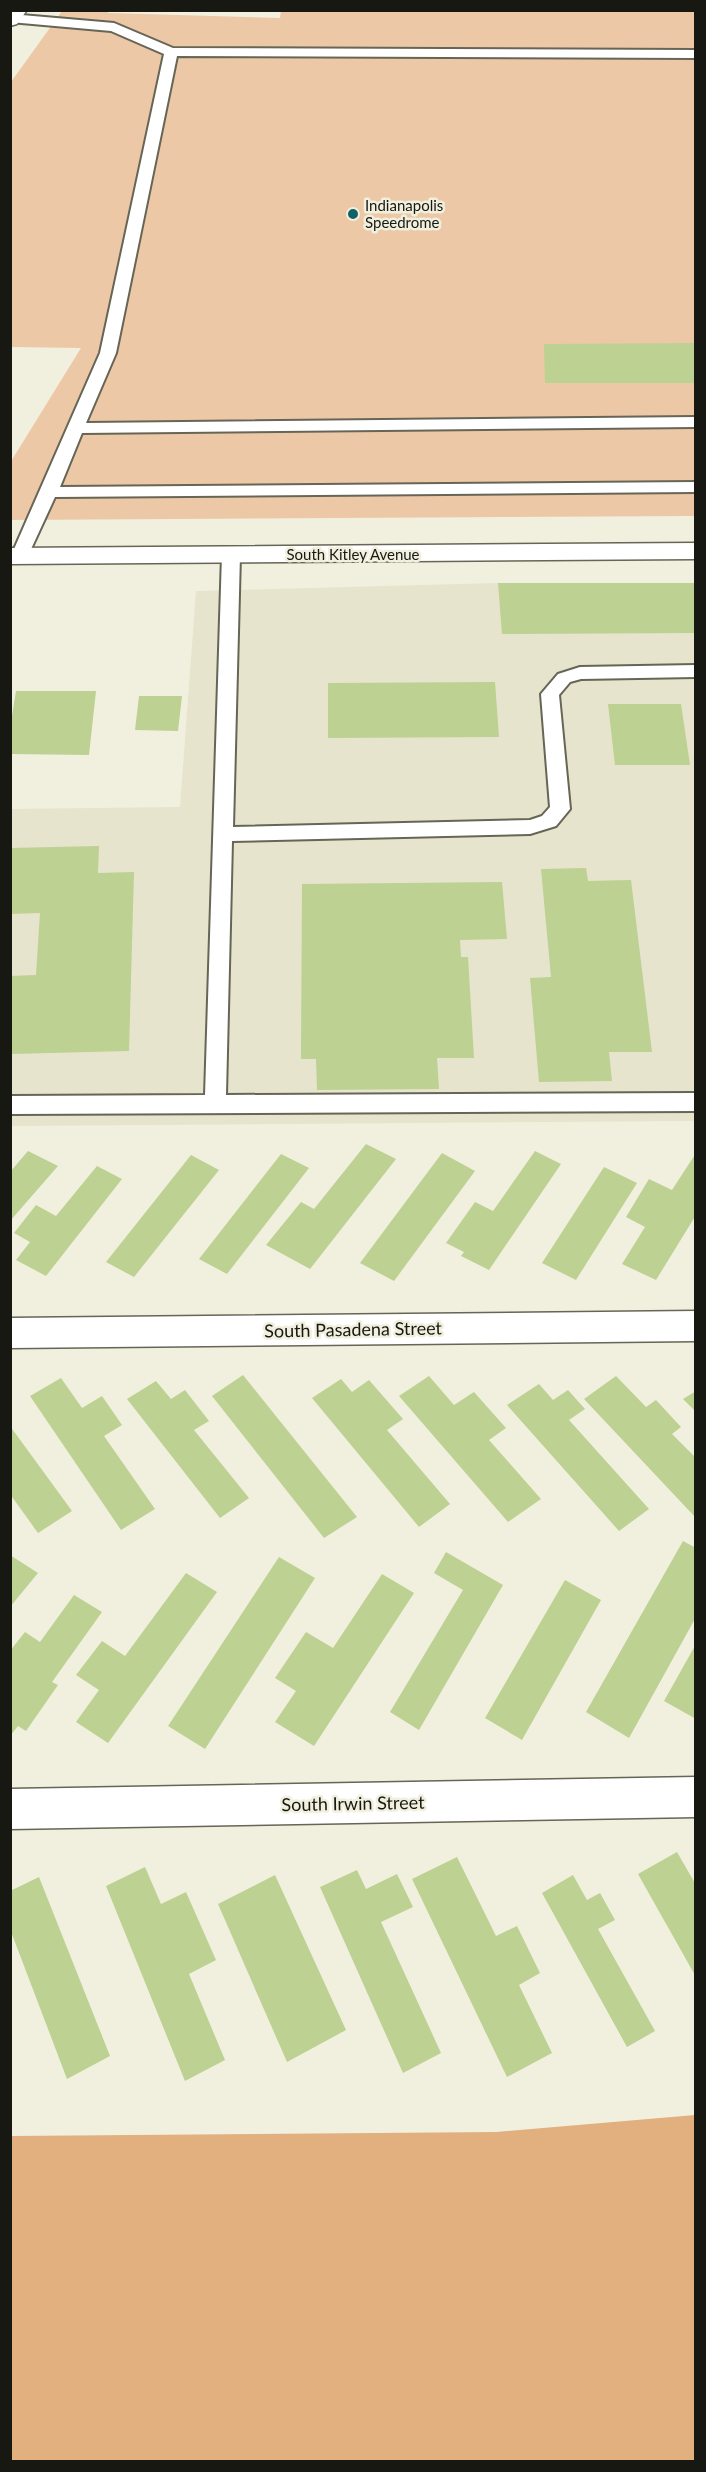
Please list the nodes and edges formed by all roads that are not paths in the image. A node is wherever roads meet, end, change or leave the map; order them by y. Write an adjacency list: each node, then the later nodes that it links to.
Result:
1 (13, 17): 2 (lane)
2 (171, 52): 3 (lane); 5 (lane)
3 (696, 54)
4 (696, 422): 5 (lane)
5 (75, 428): 7 (lane)
6 (696, 487): 7 (lane)
7 (49, 492): 10 (lane)
8 (696, 551): 9 (street, South Kitley Avenue)
9 (231, 555): 10 (street, South Kitley Avenue); 12 (lane)
10 (16, 556)
11 (696, 670): 12 (lane)
12 (223, 834): 14 (lane)
13 (696, 1102): 14 (lane)
14 (215, 1103): 15 (lane)
15 (10, 1105)
16 (696, 1326): 17 (street, South Pasadena Street)
17 (10, 1333)
18 (696, 1797): 19 (street, South Irwin Street)
19 (10, 1809)

